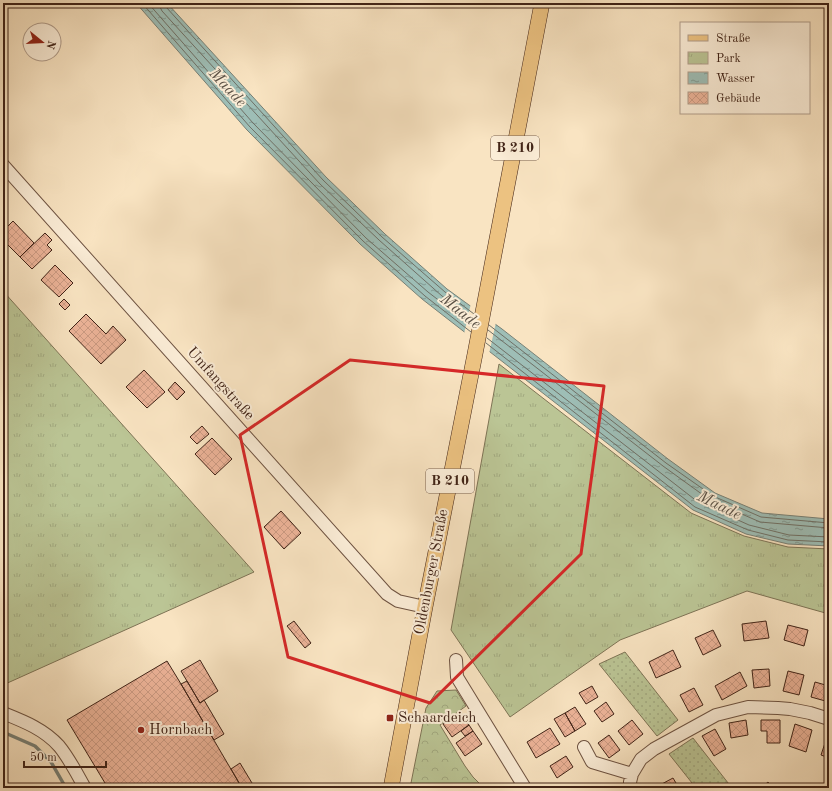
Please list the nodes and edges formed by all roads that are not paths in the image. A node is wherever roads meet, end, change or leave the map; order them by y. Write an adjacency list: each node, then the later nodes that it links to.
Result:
1 (542, 3): 3 (main road, Oldenburger Straße / B 210)
2 (3, 165): 3 (street, Umfangstraße)
3 (425, 607): 10 (main road, Oldenburger Straße / B 210)
4 (456, 660): 11 (street)
5 (3, 713): 9 (street)
6 (829, 719): 8 (street)
7 (584, 747): 8 (street)
8 (632, 774): 12 (street)
9 (85, 788)
10 (391, 788)
11 (525, 788)
12 (631, 788)

